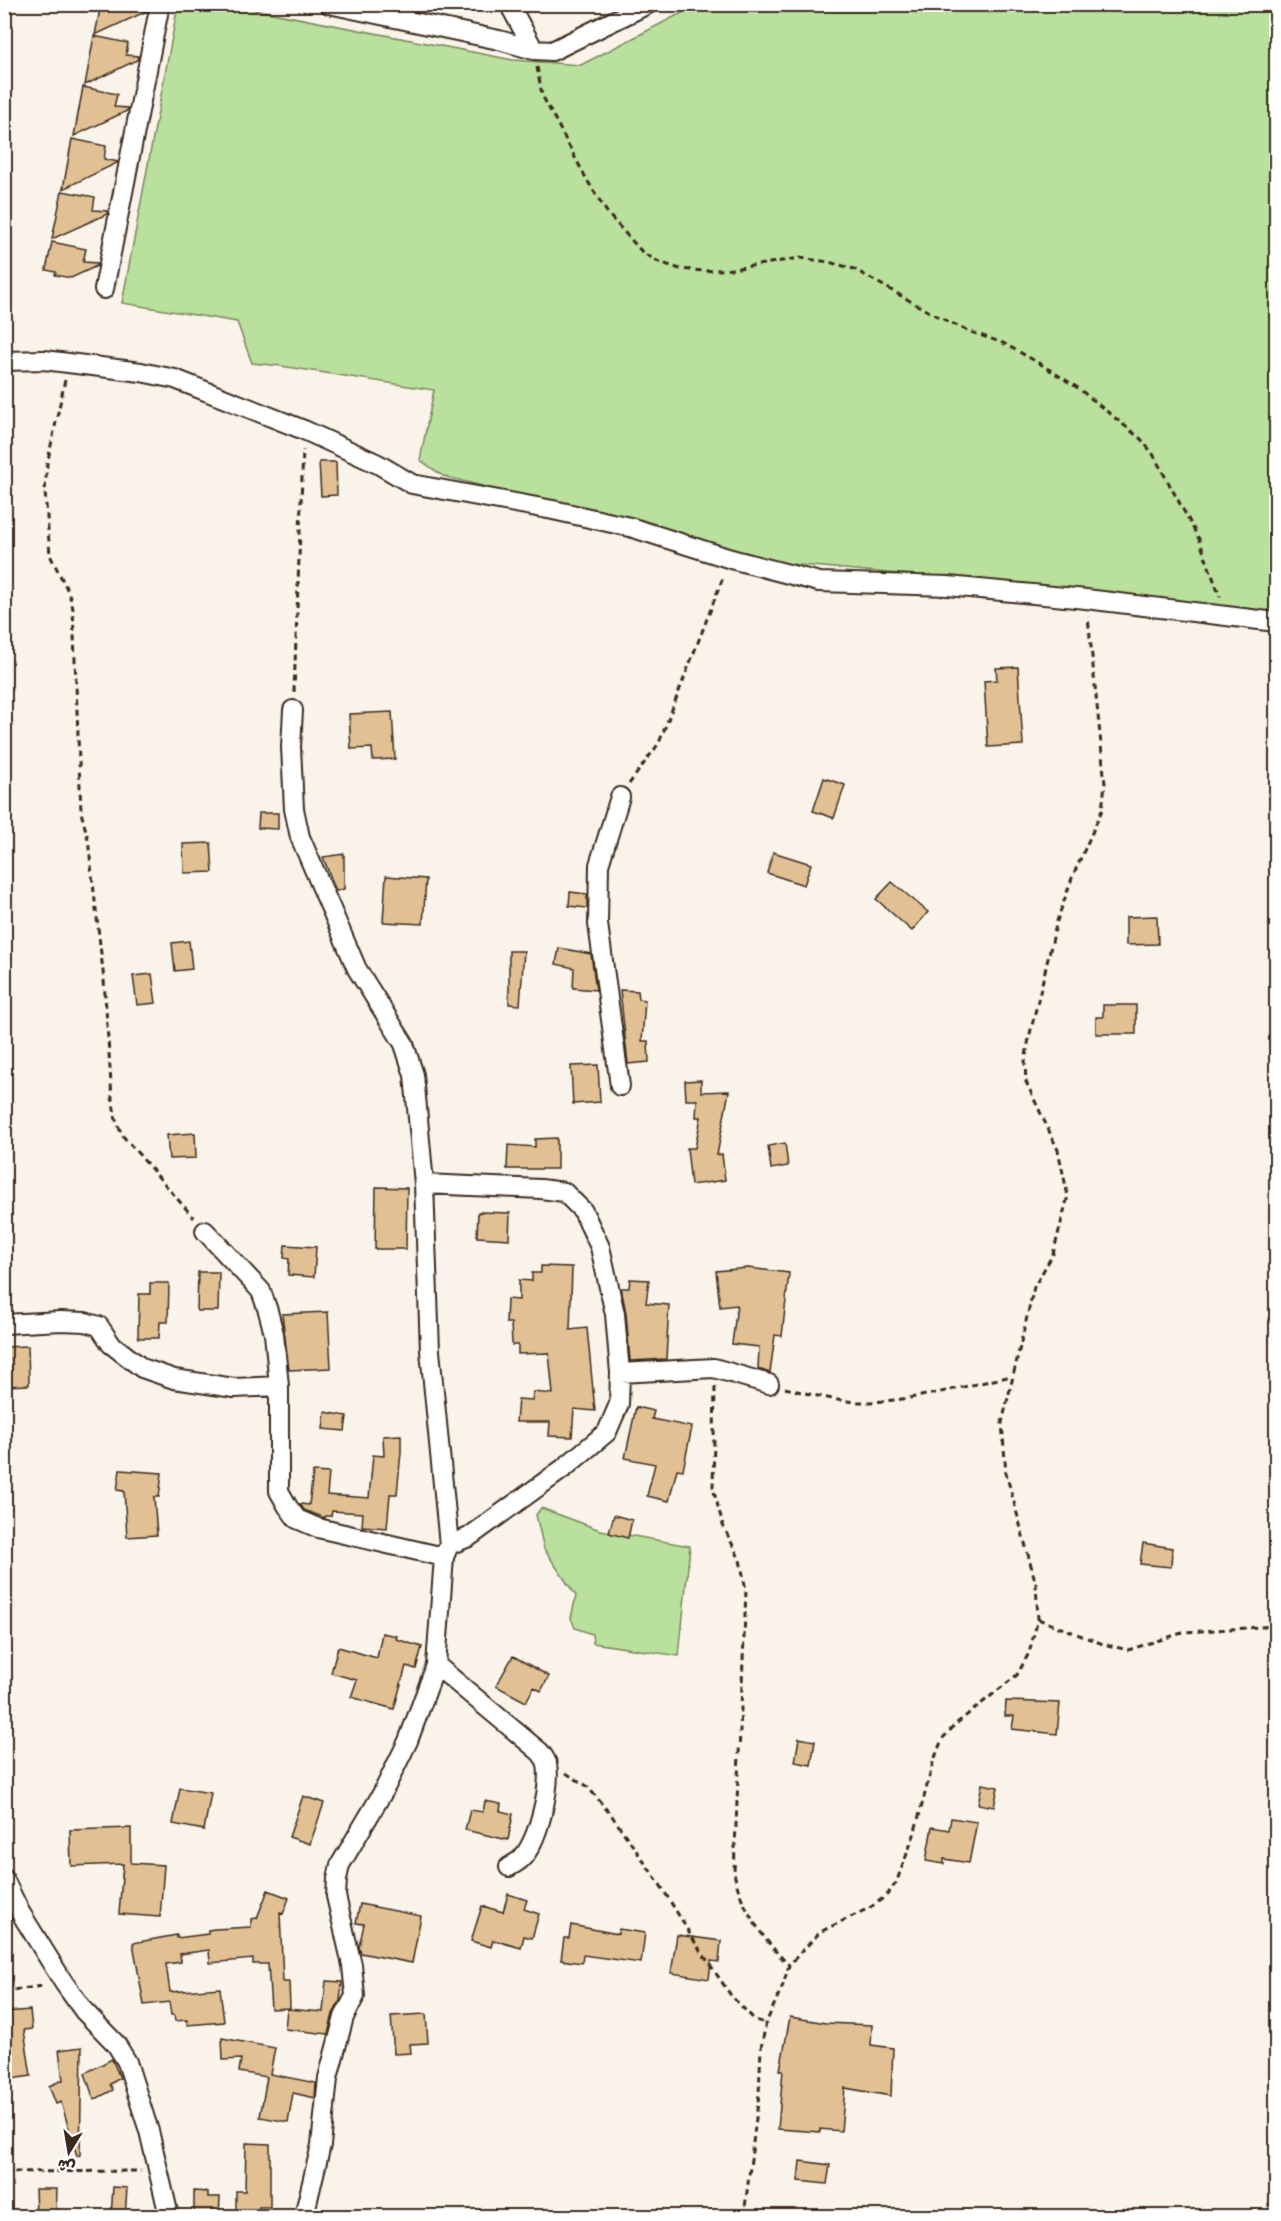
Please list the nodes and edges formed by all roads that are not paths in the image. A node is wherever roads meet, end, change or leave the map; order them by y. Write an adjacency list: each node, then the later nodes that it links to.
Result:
1 (160, 4): 7 (street)
2 (329, 4): 5 (street)
3 (508, 4): 6 (street)
4 (648, 4): 6 (street)
5 (363, 8): 6 (street)
6 (534, 50)
7 (104, 289)
8 (4, 361): 9 (street)
9 (1276, 622)
10 (293, 710): 13 (street)
11 (620, 797): 12 (street)
12 (620, 1086)
13 (424, 1184): 16 (street); 19 (street)
14 (205, 1231): 18 (street)
15 (4, 1324): 18 (street)
16 (620, 1373): 17 (street); 19 (street)
17 (769, 1384)
18 (279, 1386): 19 (street)
19 (446, 1551): 20 (street)
20 (435, 1665): 21 (street); 24 (street)
21 (509, 1867)
22 (4, 1879): 23 (street)
23 (169, 2217)
24 (304, 2217)

